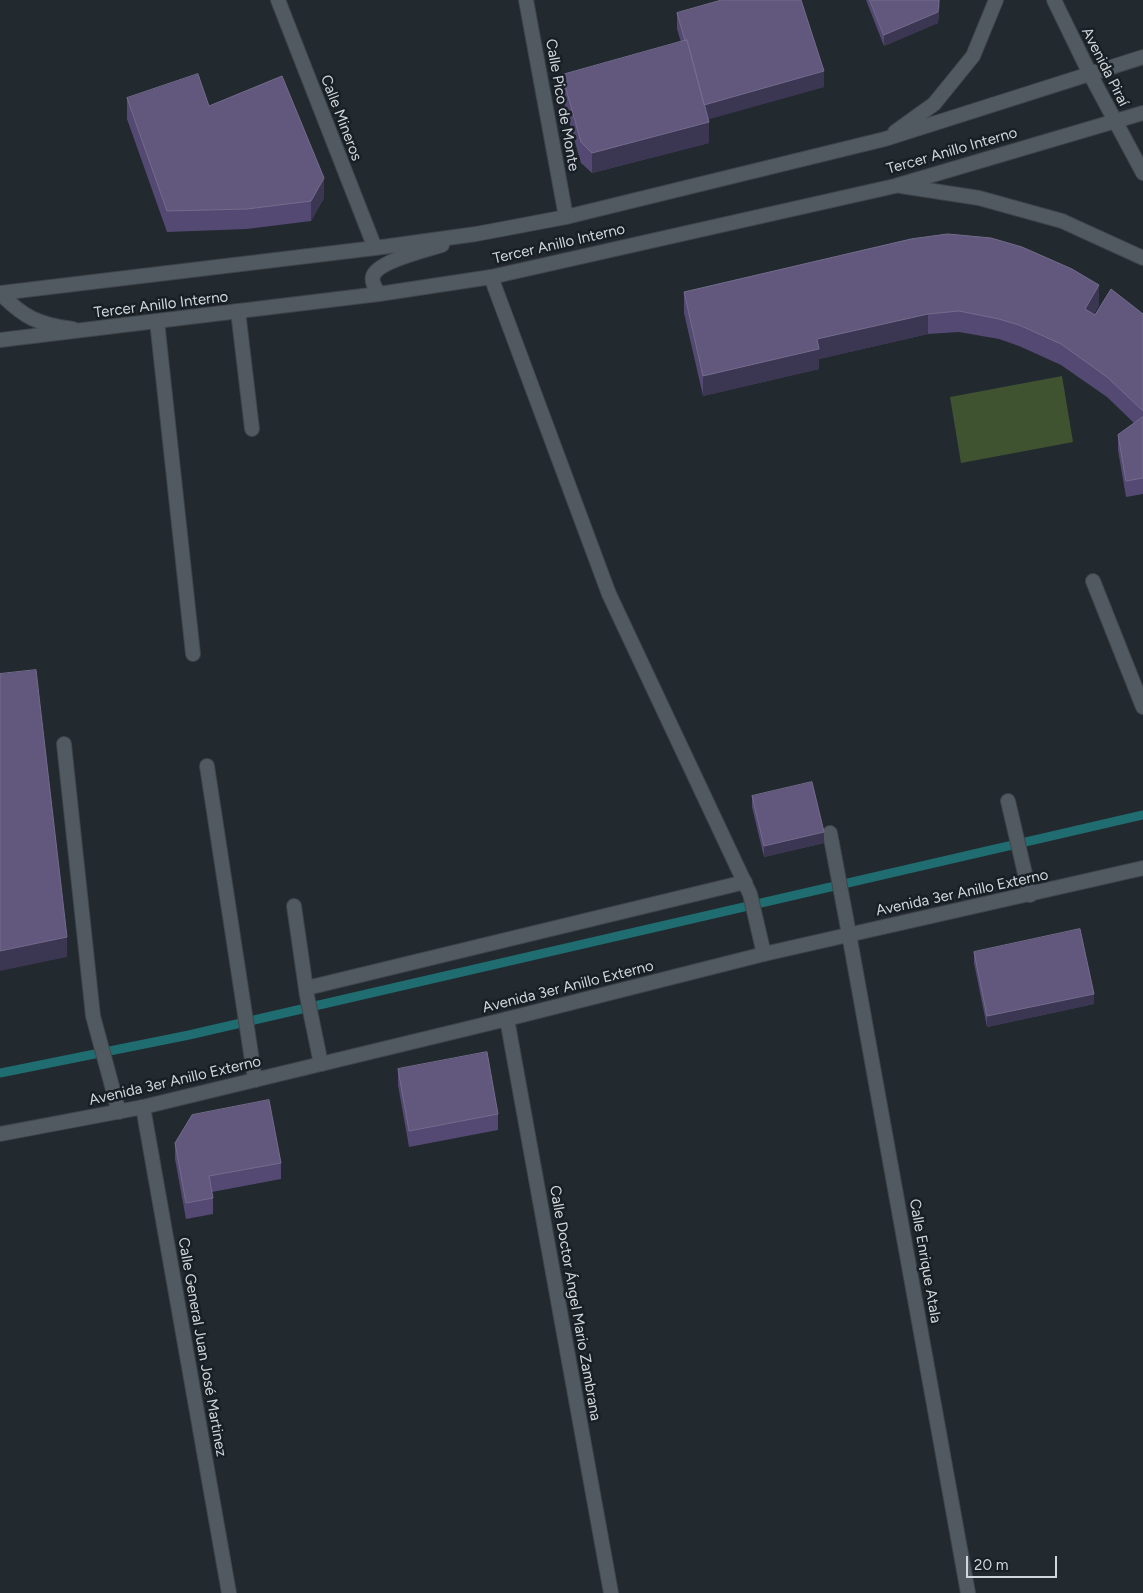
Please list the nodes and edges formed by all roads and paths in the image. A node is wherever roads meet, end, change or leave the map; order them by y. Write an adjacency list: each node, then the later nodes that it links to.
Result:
1 (278, 0): 14 (street, Calle Mineros)
2 (526, 0): 12 (street, Calle Pico de Monte)
3 (996, 0): 9 (street)
4 (1054, 0): 6 (street, Avenida Piraí)
5 (1143, 57): 6 (street, Tercer Anillo Interno)
6 (1090, 74): 8 (street, Avenida Piraí); 9 (street, Tercer Anillo Interno)
7 (1143, 113): 8 (street, Tercer Anillo Interno)
8 (1114, 121): 10 (street, Avenida Piraí); 11 (street, Tercer Anillo Interno)
9 (884, 139): 12 (street, Tercer Anillo Interno)
10 (1143, 173)
11 (895, 186): 15 (street); 16 (street, Tercer Anillo Interno)
12 (566, 216): 13 (street, Tercer Anillo Interno)
13 (476, 234): 14 (street, Tercer Anillo Interno); 18 (street)
14 (375, 248): 17 (street, Tercer Anillo Interno)
15 (1143, 258)
16 (490, 277): 18 (street, Tercer Anillo Interno); 32 (street)
17 (0, 293): 21 (street)
18 (379, 294): 19 (street, Tercer Anillo Interno)
19 (238, 311): 20 (street, Tercer Anillo Interno); 23 (street)
20 (157, 321): 21 (street, Tercer Anillo Interno); 25 (street)
21 (84, 330): 22 (street, Tercer Anillo Interno)
22 (0, 340)
23 (252, 429)
24 (1093, 581): 26 (street)
25 (193, 654)
26 (1143, 707)
27 (64, 744): 42 (street)
28 (207, 766): 40 (street)
29 (1008, 801): 33 (street)
30 (830, 833): 35 (street, Calle Enrique Atala)
31 (1143, 868): 33 (street, Avenida 3er Anillo Externo)
32 (748, 888): 36 (street); 37 (street)
33 (1030, 895): 35 (street, Avenida 3er Anillo Externo)
34 (294, 906): 37 (street)
35 (850, 934): 36 (street, Avenida 3er Anillo Externo); 46 (street, Calle Enrique Atala)
36 (764, 954): 38 (street, Avenida 3er Anillo Externo)
37 (307, 992): 39 (street)
38 (507, 1019): 39 (street, Avenida 3er Anillo Externo); 45 (street, Calle Doctor Ángel Mario Zambrana)
39 (321, 1064): 40 (street, Avenida 3er Anillo Externo)
40 (254, 1080): 41 (street, Avenida 3er Anillo Externo)
41 (142, 1107): 42 (street, Avenida 3er Anillo Externo); 44 (street, Calle General Juan José Martinez)
42 (119, 1112): 43 (street, Avenida 3er Anillo Externo)
43 (0, 1134)
44 (229, 1593)
45 (610, 1593)
46 (968, 1593)

